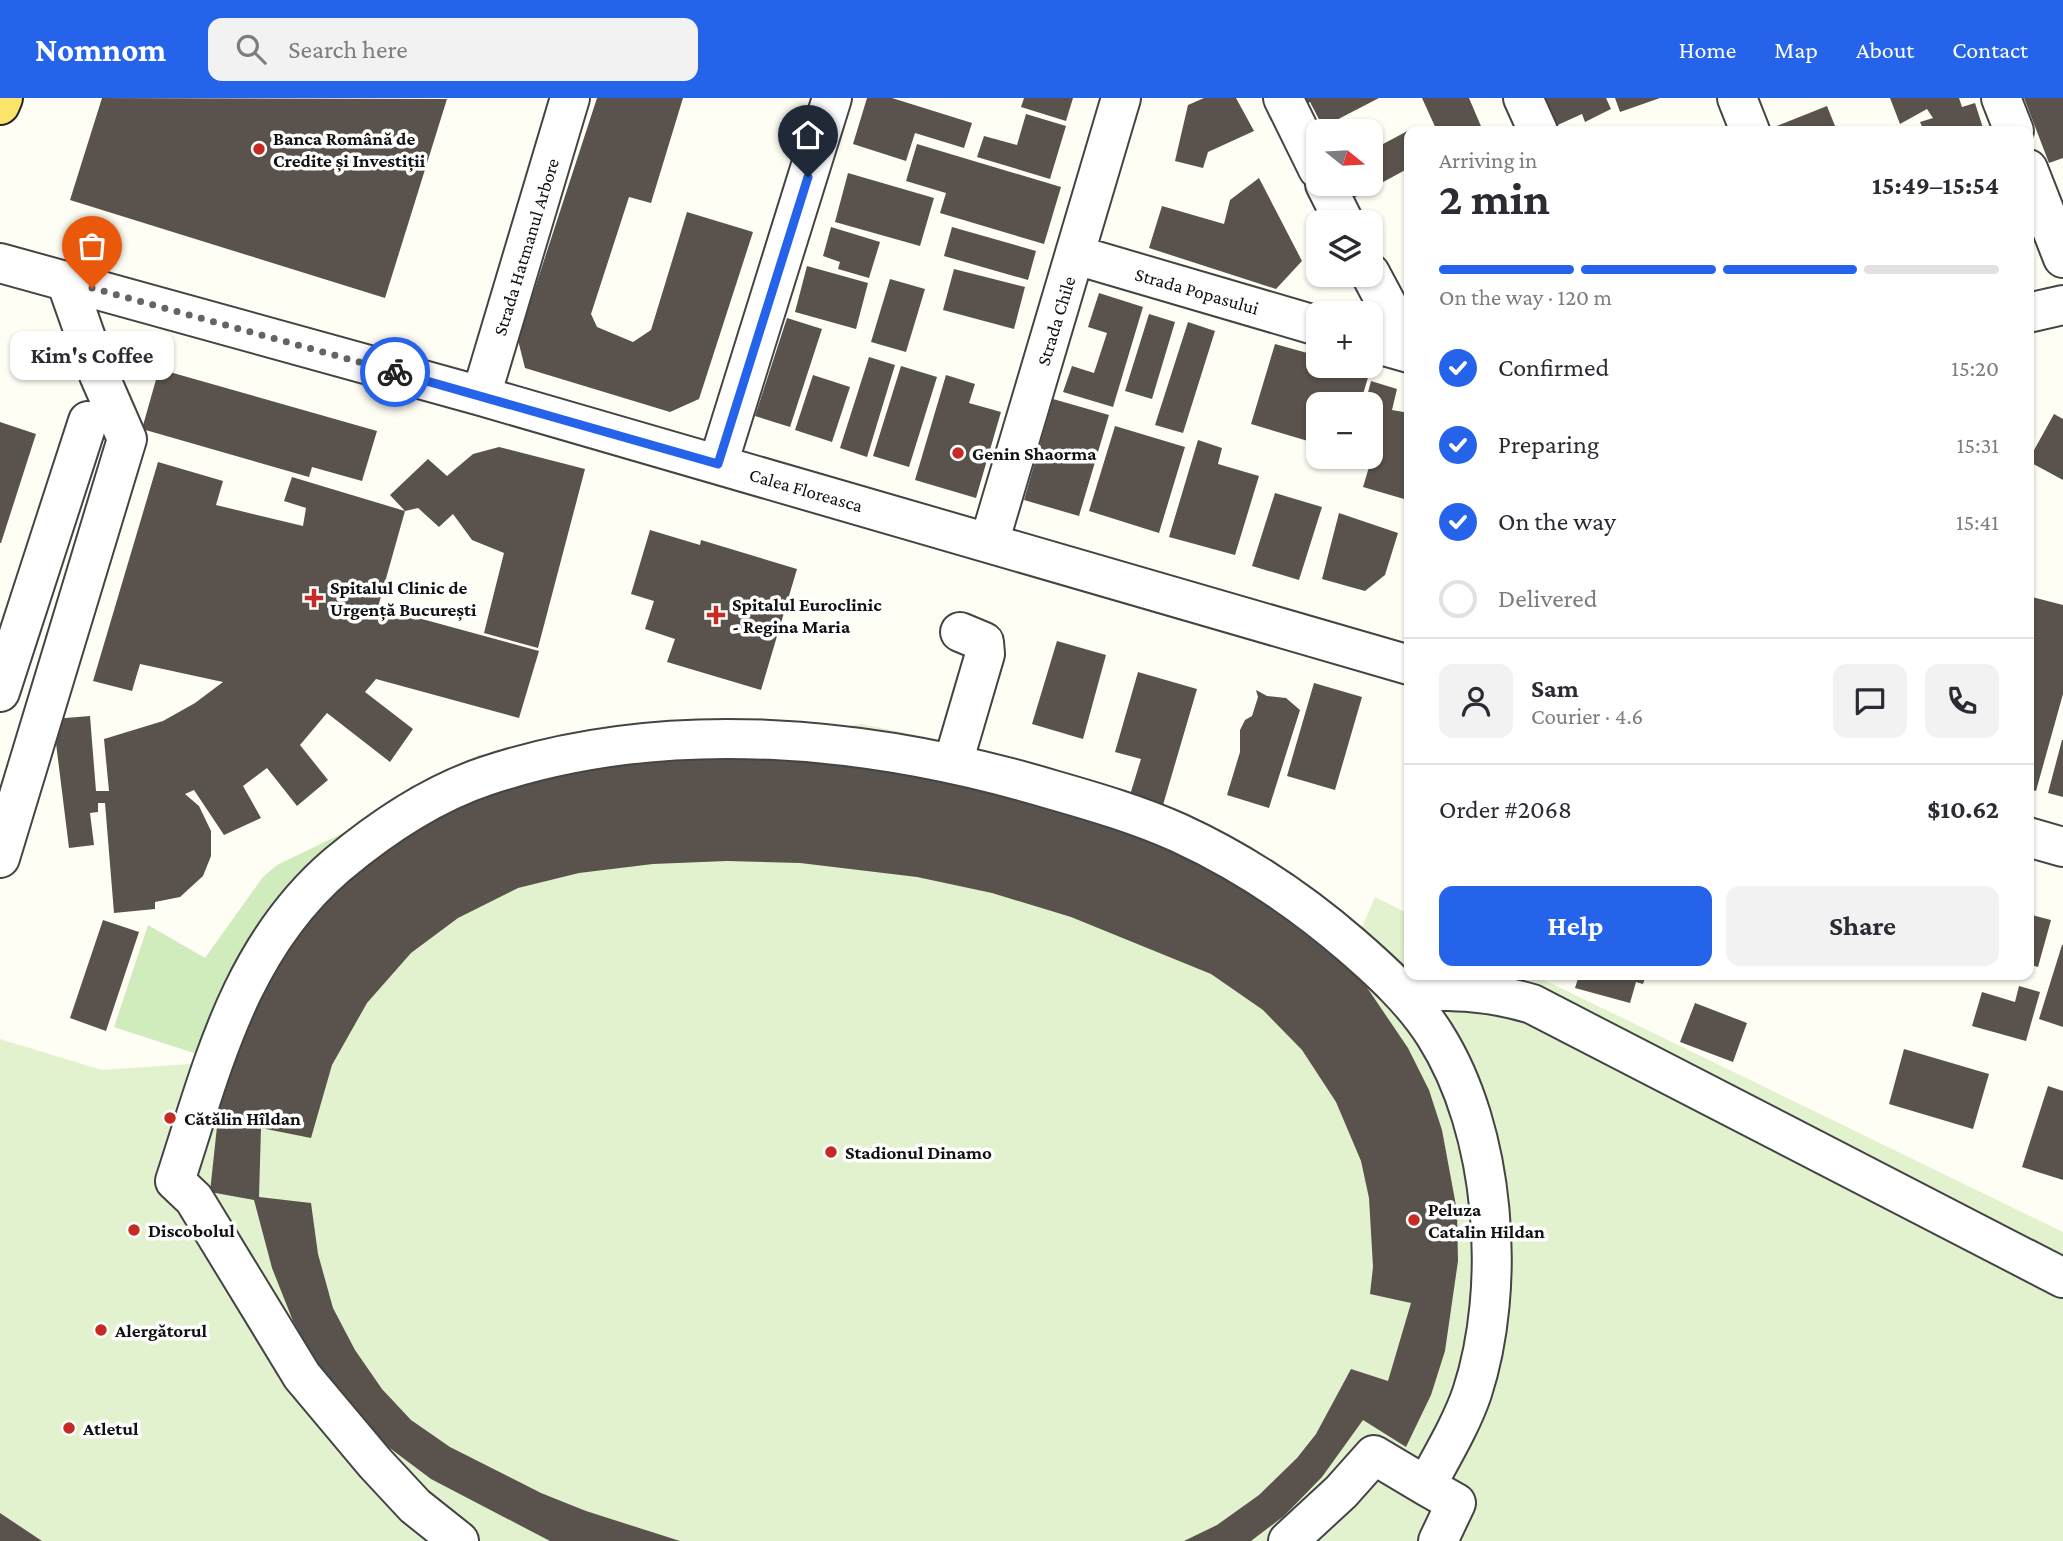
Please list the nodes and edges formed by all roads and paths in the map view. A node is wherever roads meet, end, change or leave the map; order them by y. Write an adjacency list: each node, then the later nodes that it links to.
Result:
1 (3, 98): 9 (main road)
2 (569, 98): 26 (street, Strada Hatmanul Arbore)
3 (832, 98): 28 (street)
4 (1121, 98): 15 (street, Strada Chile)
5 (1283, 98): 13 (street)
6 (1522, 98): 10 (street)
7 (1737, 98): 11 (street)
8 (2001, 98): 12 (street)
9 (0, 105)
10 (1536, 126)
11 (1748, 126)
12 (2012, 126)
13 (1306, 145)
14 (2034, 184): 16 (street)
15 (1076, 255): 22 (street, Strada Popasului); 29 (street, Strada Chile)
16 (2063, 257)
17 (0, 263): 18 (street, Calea Floreasca)
18 (66, 281): 26 (street, Calea Floreasca); 36 (street)
19 (1377, 287): 23 (street)
20 (2063, 305): 21 (street)
21 (2034, 312)
22 (1306, 322)
23 (1404, 337)
24 (1383, 346): 25 (street)
25 (1404, 352)
26 (481, 396): 28 (street, Calea Floreasca)
27 (88, 421): 32 (street)
28 (718, 464): 29 (street, Calea Floreasca)
29 (989, 542): 31 (street, Calea Floreasca)
30 (960, 632): 33 (street)
31 (1404, 654)
32 (0, 692)
33 (953, 763): 37 (street); 40 (street)
34 (2034, 840): 35 (street)
35 (2063, 847)
36 (0, 858)
37 (1399, 991): 38 (street); 39 (street)
38 (2063, 1278)
39 (1426, 1486): 41 (street); 42 (street)
40 (459, 1541)
41 (1288, 1541)
42 (1438, 1541)

